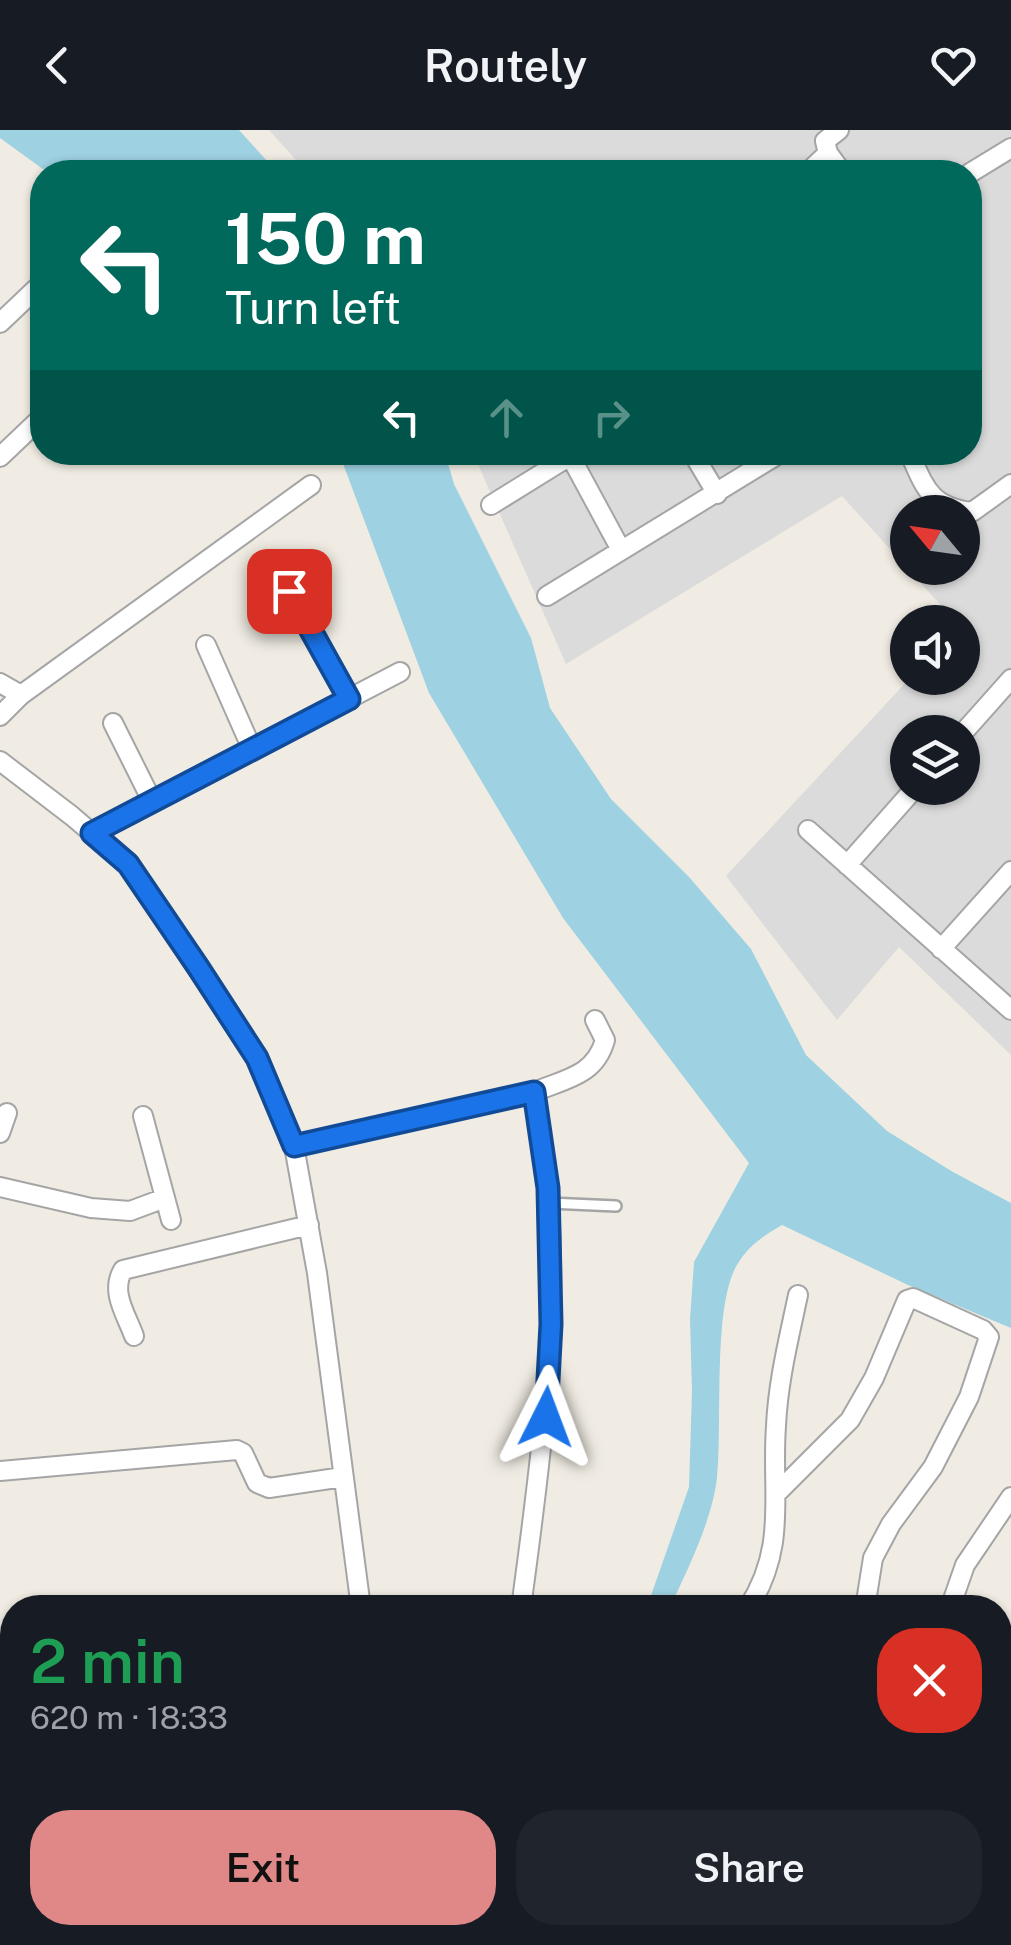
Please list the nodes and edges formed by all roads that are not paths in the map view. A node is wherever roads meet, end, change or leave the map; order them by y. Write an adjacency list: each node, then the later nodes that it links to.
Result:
1 (828, 138): 3 (street)
2 (1011, 148): 4 (street)
3 (815, 160)
4 (982, 166)
5 (30, 294): 6 (street)
6 (0, 323)
7 (30, 428): 8 (street)
8 (0, 457)
9 (552, 465): 17 (street)
10 (575, 465): 18 (street)
11 (699, 465): 16 (street)
12 (762, 465): 16 (street)
13 (915, 465): 14 (street)
14 (1011, 484)
15 (312, 485): 25 (street)
16 (716, 494): 18 (street)
17 (492, 505)
18 (621, 550): 20 (street)
19 (289, 591): 26 (street)
20 (547, 596)
21 (206, 645): 30 (street)
22 (400, 672): 26 (street)
23 (1011, 679): 27 (street)
24 (0, 683): 25 (street)
25 (21, 695): 28 (street)
26 (349, 699): 30 (street)
27 (979, 715)
28 (0, 716)
29 (114, 722): 32 (street)
30 (252, 749): 32 (street)
31 (0, 761): 35 (street)
32 (152, 801): 35 (street)
33 (900, 805): 36 (street)
34 (808, 830): 36 (street)
35 (92, 833): 45 (street)
36 (847, 865): 38 (street)
37 (1011, 870): 38 (street)
38 (941, 949): 39 (street)
39 (1011, 1010)
40 (595, 1020): 41 (street)
41 (534, 1092): 45 (street); 48 (street)
42 (6, 1114): 44 (street)
43 (144, 1116): 47 (street)
44 (0, 1133)
45 (294, 1146): 51 (street)
46 (0, 1187): 47 (street)
47 (165, 1198): 50 (street)
48 (549, 1203): 49 (lane); 59 (street)
49 (616, 1206)
50 (171, 1220)
51 (309, 1225): 53 (street); 55 (street)
52 (798, 1294): 56 (street)
53 (134, 1336)
54 (0, 1471): 55 (street)
55 (343, 1478): 58 (street)
56 (776, 1494): 60 (street); 61 (street)
57 (1011, 1497): 62 (street)
58 (358, 1595)
59 (522, 1595)
60 (755, 1595)
61 (867, 1595)
62 (955, 1595)

